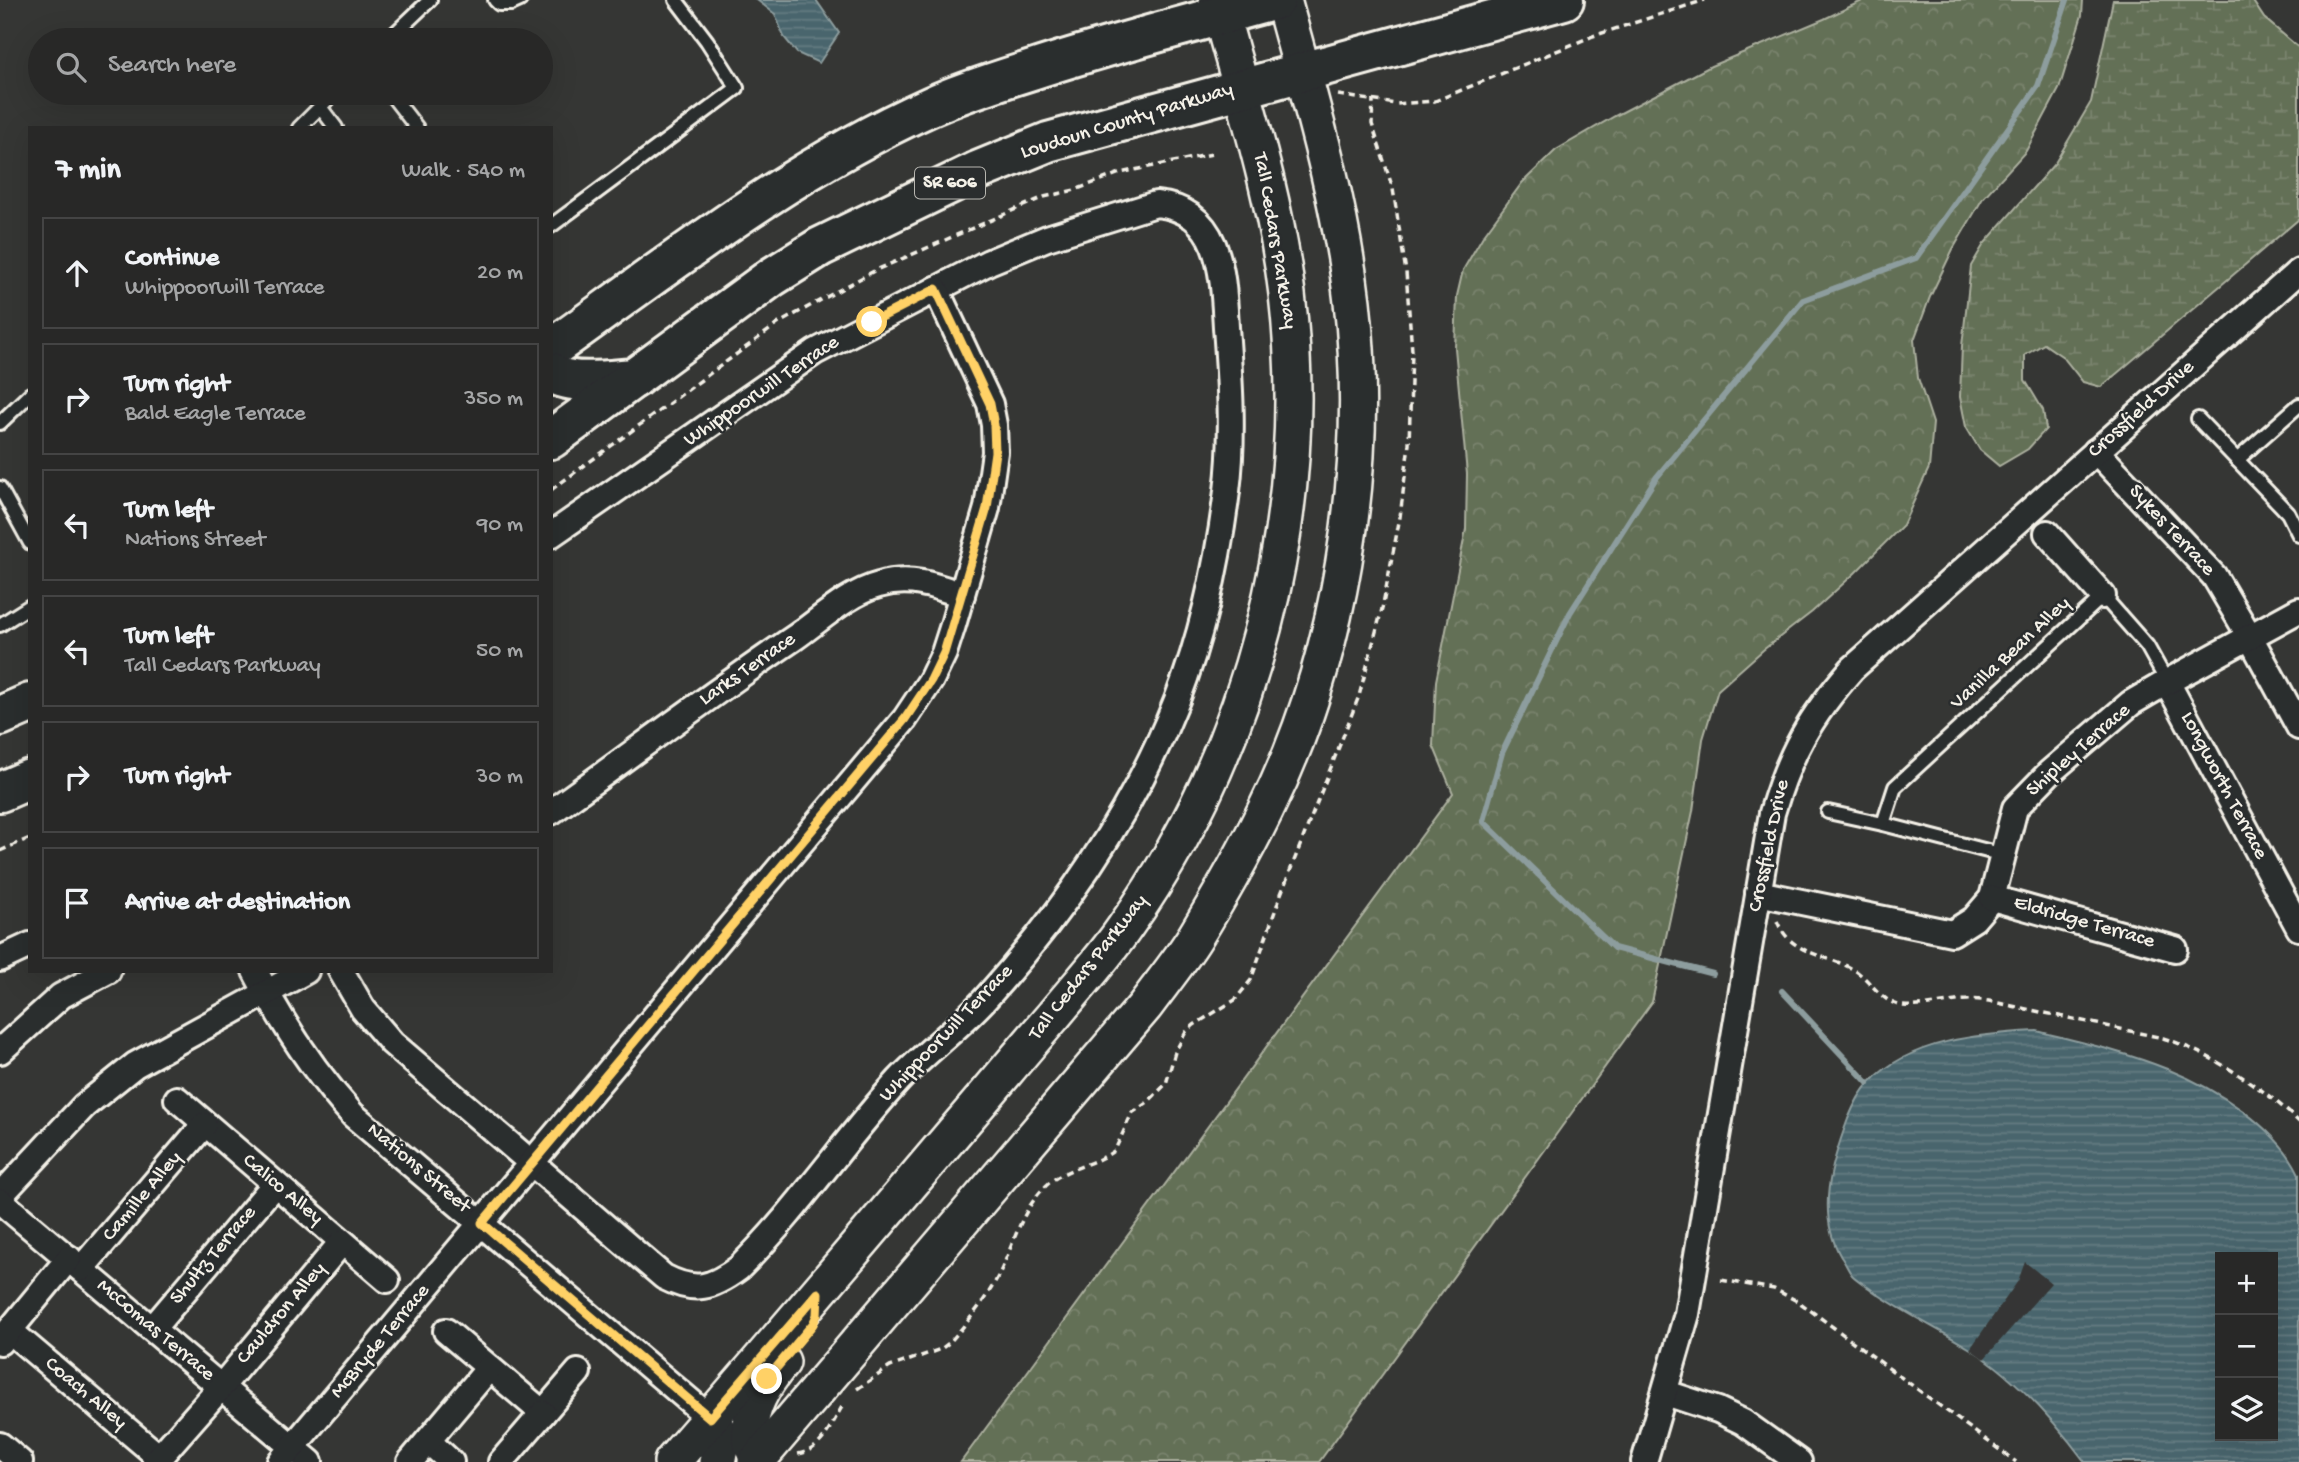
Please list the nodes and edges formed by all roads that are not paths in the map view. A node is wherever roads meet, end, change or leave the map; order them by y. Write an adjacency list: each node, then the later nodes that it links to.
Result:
1 (430, 0): 9 (lane)
2 (495, 0): 3 (lane)
3 (520, 0)
4 (676, 0): 17 (lane)
5 (1276, 0): 8 (main road)
6 (1283, 0): 10 (main road)
7 (1564, 0): 10 (main road, Loudoun County Parkway / SR 606)
8 (1219, 8): 11 (main road, Tall Cedars Parkway); 20 (main road)
9 (401, 28)
10 (1303, 72): 11 (main road, Loudoun County Parkway / SR 606); 87 (main road)
11 (1242, 87): 22 (main road, Loudoun County Parkway / SR 606); 73 (main road, Tall Cedars Parkway)
12 (399, 105): 16 (lane)
13 (320, 107): 14 (lane); 15 (lane)
14 (301, 126)
15 (334, 126)
16 (415, 126)
17 (553, 225)
18 (2299, 271): 28 (street, Crossfield Drive)
19 (936, 289): 33 (street, Whippoorwill Terrace); 36 (street, McBryde Terrace); 66 (street, Whippoorwill Terrace)
20 (553, 348)
21 (553, 374): 22 (main road)
22 (635, 377): 27 (main road, Loudoun County Parkway / SR 606)
23 (28, 396): 26 (lane)
24 (2299, 405): 29 (lane)
25 (2198, 419): 29 (lane)
26 (0, 423)
27 (553, 438)
28 (2096, 451): 41 (street, Sykes Terrace); 52 (street, Crossfield Drive)
29 (2237, 460): 31 (lane)
30 (0, 488): 35 (lane)
31 (2293, 510): 34 (lane)
32 (2047, 533): 37 (street)
33 (553, 534)
34 (2299, 535)
35 (28, 539)
36 (962, 595): 48 (street, Larks Terrace); 66 (street, McBryde Terrace)
37 (2103, 596): 42 (lane, Vanilla Bean Alley); 50 (lane, Vanilla Bean Alley)
38 (28, 608): 40 (lane)
39 (2299, 610): 41 (street, Shipley Terrace)
40 (0, 624)
41 (2250, 637): 42 (street, Shipley Terrace); 45 (street, Sykes Terrace)
42 (2167, 681): 51 (street, Shipley Terrace); 54 (street, Longworth Terrace)
43 (28, 704): 44 (main road)
44 (0, 716)
45 (2298, 721)
46 (28, 780): 47 (main road)
47 (0, 792)
48 (553, 811)
49 (1828, 812): 50 (lane)
50 (1883, 824): 51 (lane)
51 (2003, 855): 53 (street, Shipley Terrace)
52 (1758, 893): 53 (street, Shipley Terrace); 80 (street, Crossfield Drive)
53 (1992, 898): 56 (street, Eldridge Terrace)
54 (2299, 928)
55 (28, 946): 57 (street)
56 (2175, 949)
57 (0, 958)
58 (104, 973): 63 (street)
59 (256, 973): 62 (street, Nations Street)
60 (302, 973): 62 (street)
61 (342, 973): 66 (street, Whippoorwill Terrace)
62 (266, 993): 68 (street); 69 (street, Nations Street)
63 (0, 1051)
64 (177, 1099): 65 (street, Calico Alley)
65 (204, 1125): 67 (street, Calico Alley); 71 (street, Camille Alley)
66 (532, 1163): 69 (street, McBryde Terrace)
67 (274, 1185): 70 (street, Calico Alley); 74 (street, Shultz Terrace)
68 (0, 1199): 71 (street, McComas Terrace)
69 (482, 1223): 82 (street, Nations Street); 85 (street, McBryde Terrace)
70 (342, 1242): 72 (street, Calico Alley); 79 (street, Cauldron Alley)
71 (75, 1263): 74 (street, McComas Terrace); 76 (street, Coach Alley)
72 (387, 1280)
73 (818, 1293): 82 (main road, Tall Cedars Parkway); 87 (main road)
74 (153, 1328): 79 (street, McComas Terrace)
75 (446, 1331): 77 (street)
76 (5, 1337): 86 (street, Coach Alley)
77 (489, 1368): 81 (street); 83 (street)
78 (578, 1372): 81 (street)
79 (222, 1387): 85 (street, McComas Terrace); 86 (street, Coach Alley)
80 (1666, 1392): 94 (street, Crossfield Drive); 95 (street)
81 (543, 1413): 91 (street)
82 (710, 1418): 92 (main road, Tall Cedars Parkway); 93 (main road)
83 (429, 1441): 89 (street); 90 (street)
84 (0, 1445): 88 (street)
85 (294, 1457)
86 (157, 1460)
87 (758, 1461)
88 (20, 1462)
89 (410, 1462)
90 (451, 1462)
91 (501, 1462)
92 (672, 1462)
93 (717, 1462)
94 (1644, 1462)
95 (1799, 1462)

